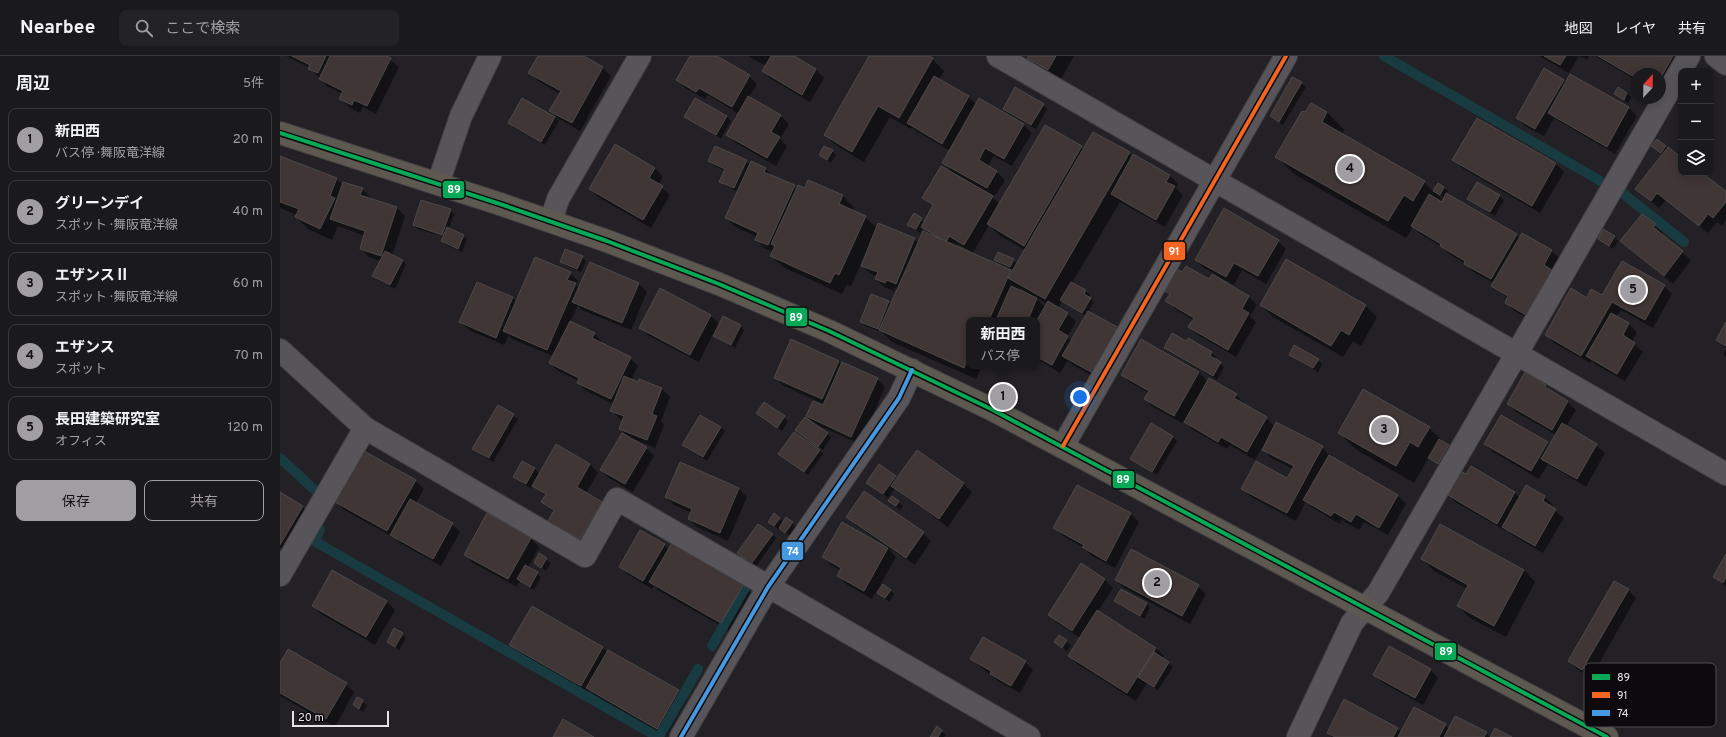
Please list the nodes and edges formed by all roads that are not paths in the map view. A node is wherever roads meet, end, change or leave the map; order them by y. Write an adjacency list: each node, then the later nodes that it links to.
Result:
1 (490, 56): 10 (street)
2 (640, 56): 11 (street)
3 (998, 56): 9 (street)
4 (1286, 56): 9 (street)
5 (1689, 56): 13 (street)
6 (1716, 56): 7 (street)
7 (1726, 64)
8 (280, 133): 10 (main road)
9 (1215, 181): 13 (street); 16 (street)
10 (438, 184): 11 (main road)
11 (551, 221): 14 (main road)
12 (280, 350): 15 (street)
13 (1517, 354): 17 (street); 20 (street)
14 (912, 370): 16 (main road); 19 (street)
15 (365, 428): 18 (street); 19 (street)
16 (1063, 446): 20 (main road)
17 (1726, 474)
18 (280, 575)
19 (768, 587): 23 (street); 24 (street)
20 (1365, 608): 21 (main road); 25 (street)
21 (1584, 725)
22 (1588, 727): 26 (main road)
23 (681, 737)
24 (1029, 737)
25 (1298, 737)
26 (1607, 737)

